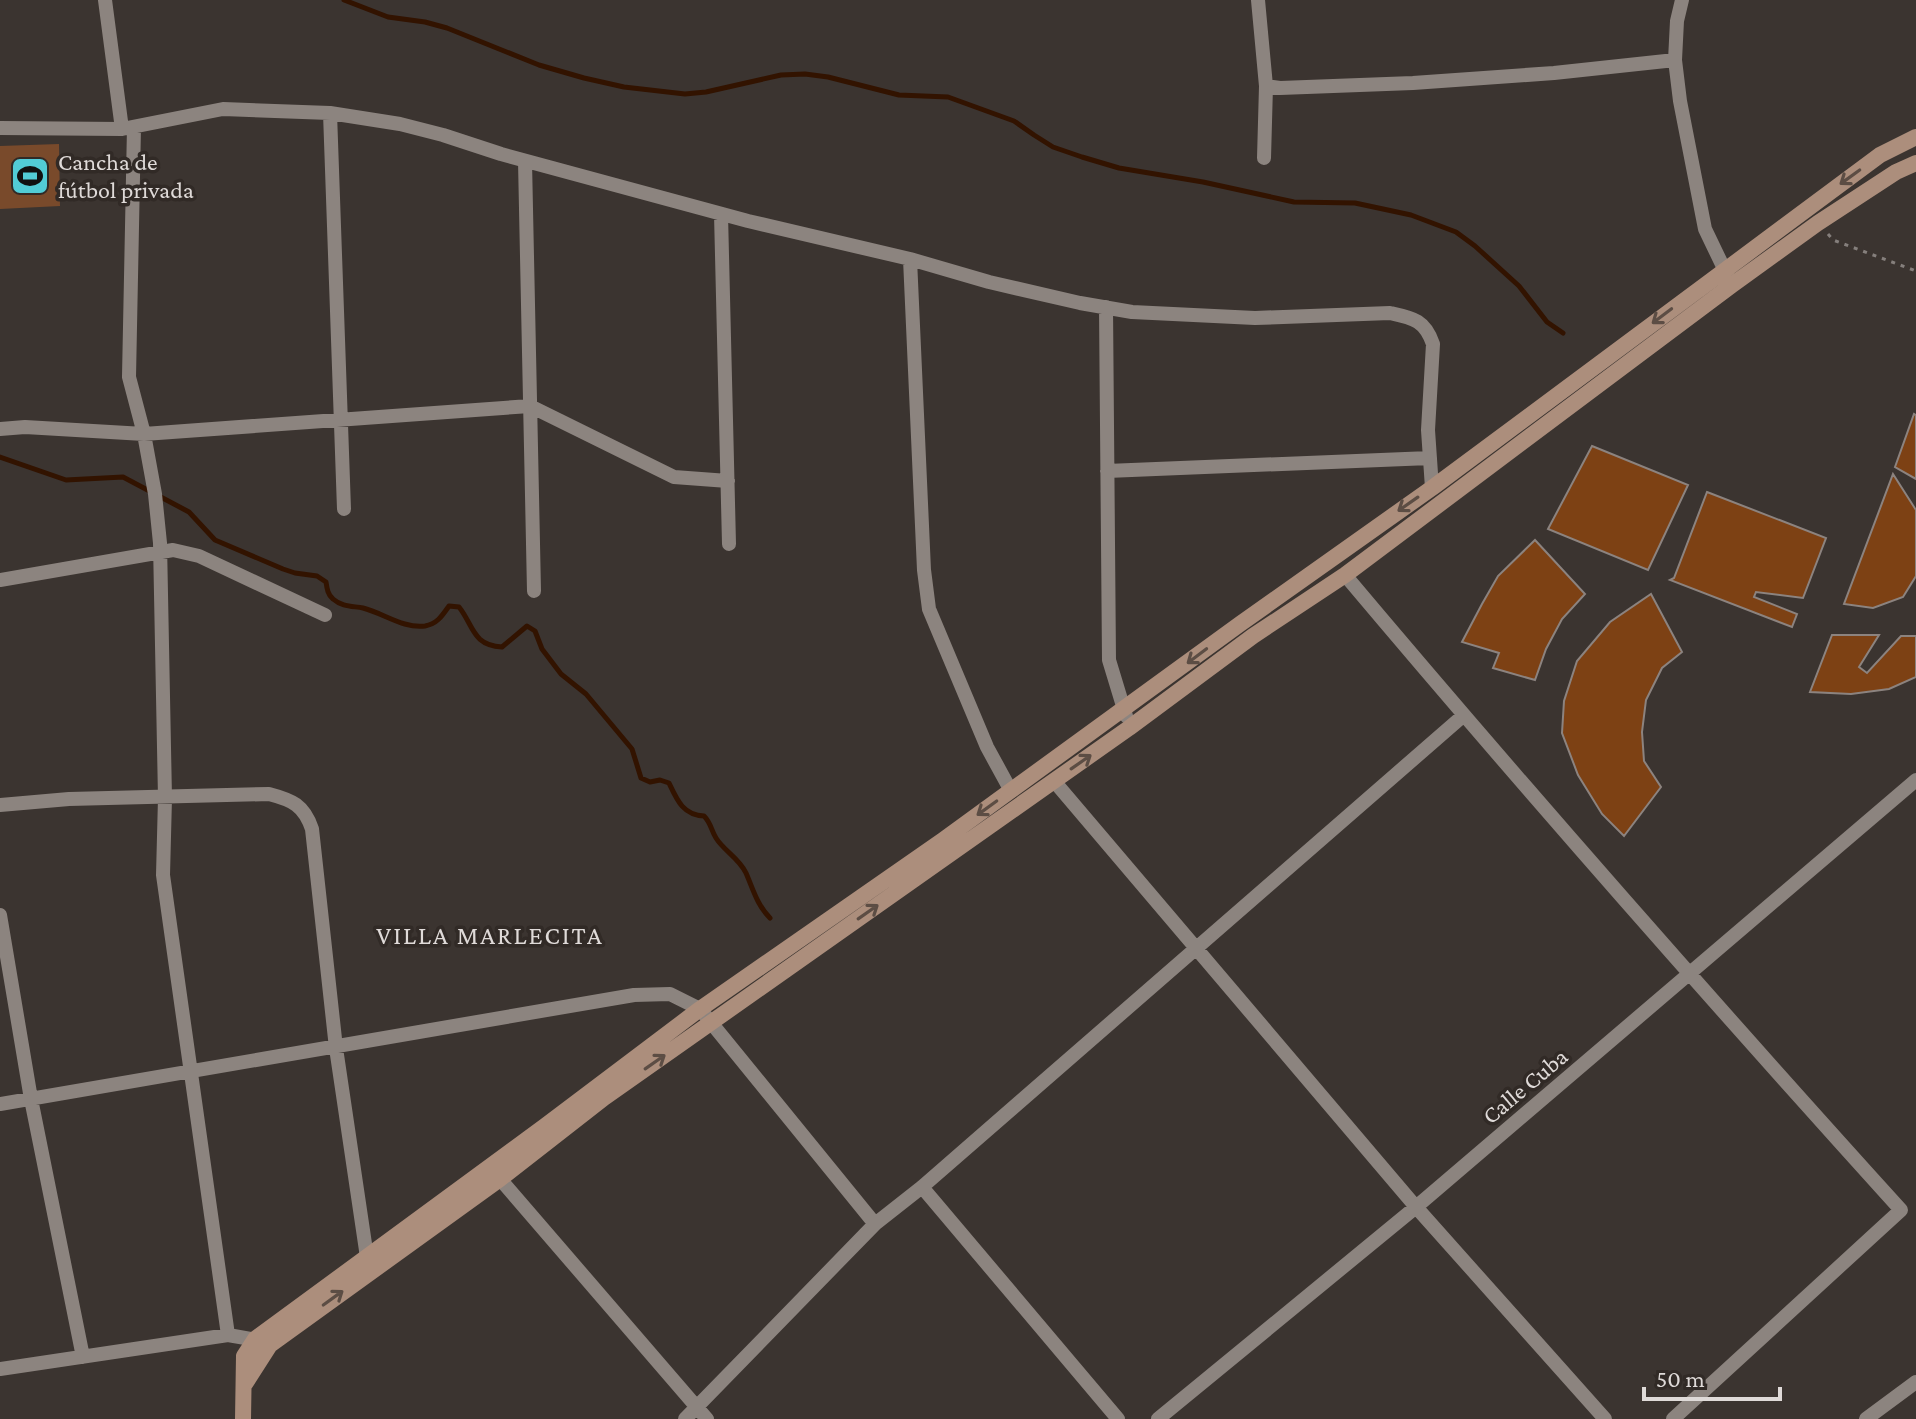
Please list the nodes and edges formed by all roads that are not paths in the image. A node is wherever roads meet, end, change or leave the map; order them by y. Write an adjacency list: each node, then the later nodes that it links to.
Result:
1 (105, 0): 8 (street)
2 (1258, 0): 5 (street)
3 (1682, 0): 4 (street)
4 (1675, 60): 5 (street); 15 (street)
5 (1266, 86): 10 (street)
6 (330, 113): 8 (street); 11 (street); 19 (street)
7 (0, 128): 8 (street)
8 (128, 128): 21 (street)
9 (1916, 137): 15 (street, one-way to 15)
10 (1264, 158)
11 (525, 161): 13 (street); 18 (street)
12 (1916, 163): 16 (street)
13 (721, 214): 14 (street); 24 (street)
14 (910, 259): 17 (street); 38 (street)
15 (1725, 269): 16 (street); 25 (street, one-way to 25)
16 (1732, 285): 29 (street)
17 (1106, 307): 22 (street); 23 (street)
18 (530, 406): 19 (street); 24 (street); 31 (street)
19 (341, 420): 21 (street); 26 (street)
20 (0, 429): 21 (street)
21 (144, 434): 28 (street)
22 (1430, 458): 23 (street); 25 (street)
23 (1107, 471): 33 (street)
24 (728, 481): 27 (street)
25 (1432, 488): 33 (street, one-way to 33)
26 (344, 509)
27 (729, 544)
28 (160, 552): 30 (street); 32 (street); 39 (street)
29 (1345, 575): 34 (street); 35 (street)
30 (0, 580)
31 (534, 591)
32 (325, 615)
33 (1124, 710): 35 (street); 38 (street)
34 (1464, 715): 42 (street); 43 (street)
35 (1129, 728): 37 (street, one-way to 35)
36 (1916, 780): 43 (street, Calle Cuba)
37 (1054, 781): 42 (street); 45 (street, one-way to 37)
38 (1011, 791): 44 (street, one-way to 44)
39 (165, 798): 40 (street); 46 (street); 47 (street)
40 (1, 804)
41 (0, 915): 48 (street)
42 (1195, 950): 51 (street); 52 (street)
43 (1689, 975): 52 (street, Calle Cuba); 53 (street)
44 (700, 1009): 45 (street); 46 (street); 55 (street)
45 (712, 1022): 50 (street, one-way to 45); 54 (street)
46 (336, 1048): 47 (street); 55 (street)
47 (190, 1072): 48 (street); 56 (street)
48 (31, 1099): 49 (street); 58 (street)
49 (0, 1104)
50 (500, 1179): 55 (street); 61 (street)
51 (922, 1187): 54 (street); 64 (street)
52 (1416, 1207): 65 (street, Calle Cuba); 66 (street)
53 (1908, 1209): 67 (street)
54 (875, 1224): 61 (street)
55 (368, 1264): 57 (street)
56 (228, 1335): 57 (street); 58 (street)
57 (262, 1342): 62 (street)
58 (83, 1357): 59 (street)
59 (0, 1369)
60 (1916, 1382): 68 (street)
61 (702, 1413): 63 (street)
62 (243, 1419)
63 (685, 1419)
64 (1118, 1419)
65 (1158, 1419)
66 (1605, 1419)
67 (1673, 1419)
68 (1866, 1419)

